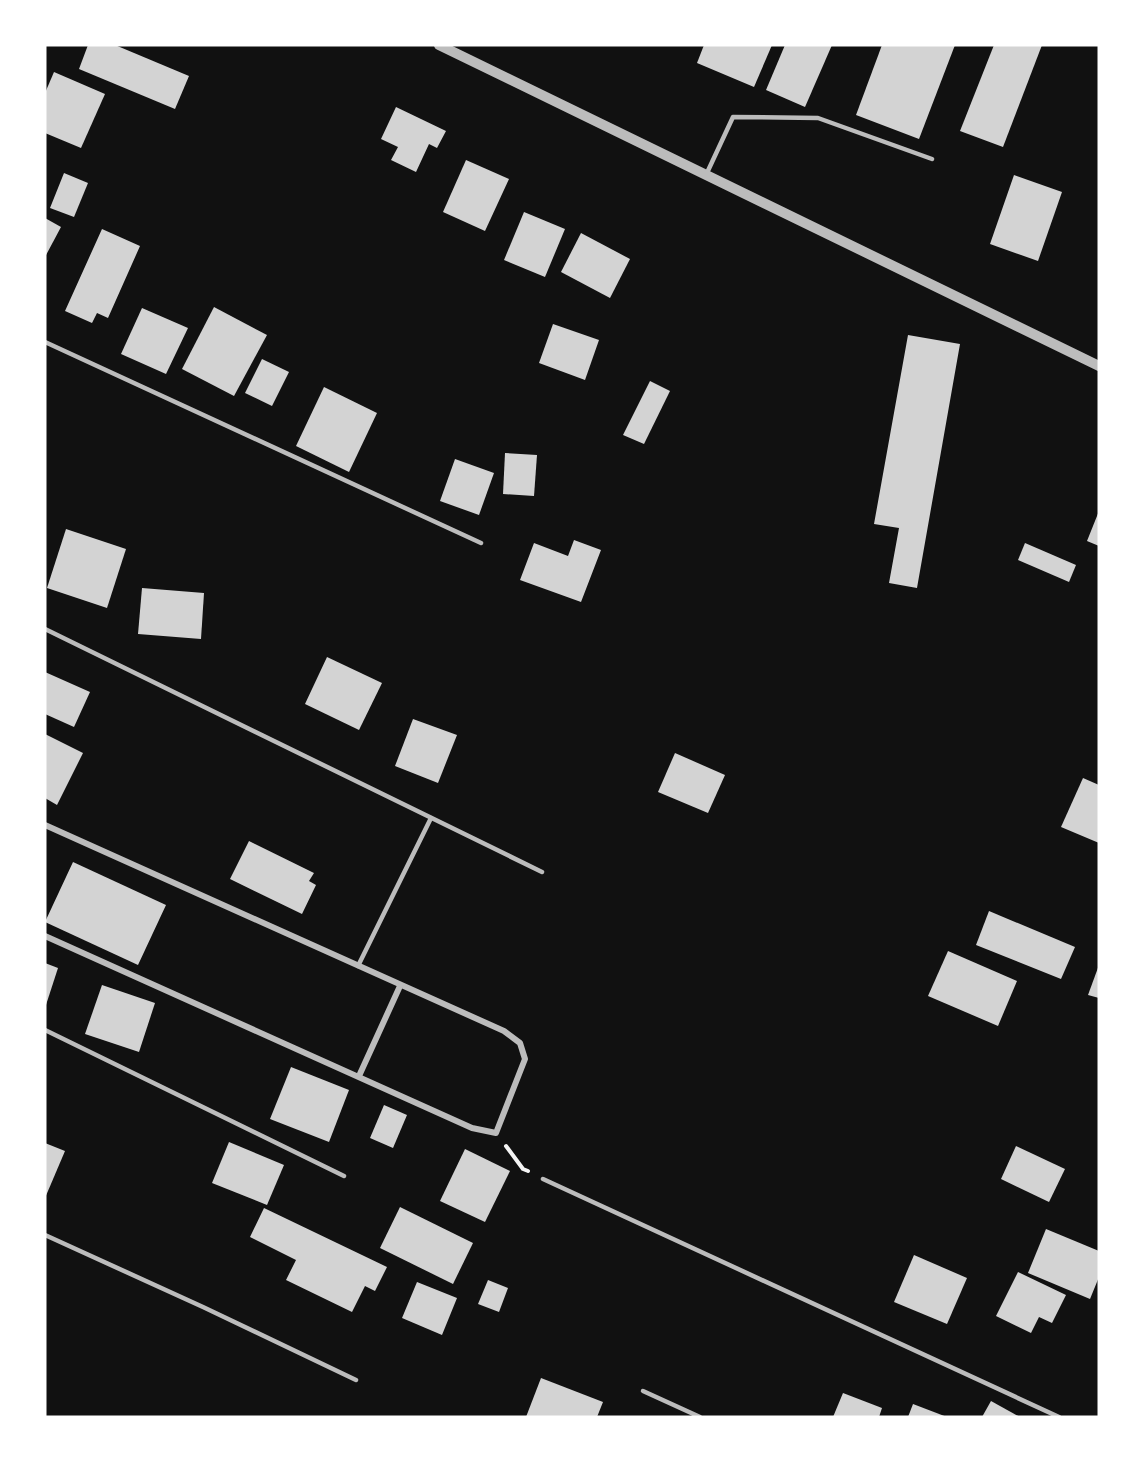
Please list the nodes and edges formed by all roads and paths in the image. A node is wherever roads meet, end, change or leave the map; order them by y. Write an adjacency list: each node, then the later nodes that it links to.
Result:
1 (440, 45): 3 (street)
2 (932, 159): 3 (lane)
3 (706, 175): 5 (street)
4 (45, 342): 6 (lane)
5 (1099, 366)
6 (481, 543)
7 (45, 629): 8 (lane)
8 (430, 818): 10 (lane); 12 (lane)
9 (45, 825): 12 (street)
10 (542, 872)
11 (45, 936): 15 (street)
12 (358, 966): 13 (street)
13 (400, 986): 15 (street); 16 (street)
14 (45, 1030): 17 (lane)
15 (359, 1076): 16 (street)
16 (496, 1133): 18 (path)
17 (344, 1176)
18 (543, 1179): 23 (lane)
19 (45, 1235): 20 (lane)
20 (356, 1380)
21 (643, 1391): 22 (lane)
22 (700, 1417)
23 (1059, 1417)

